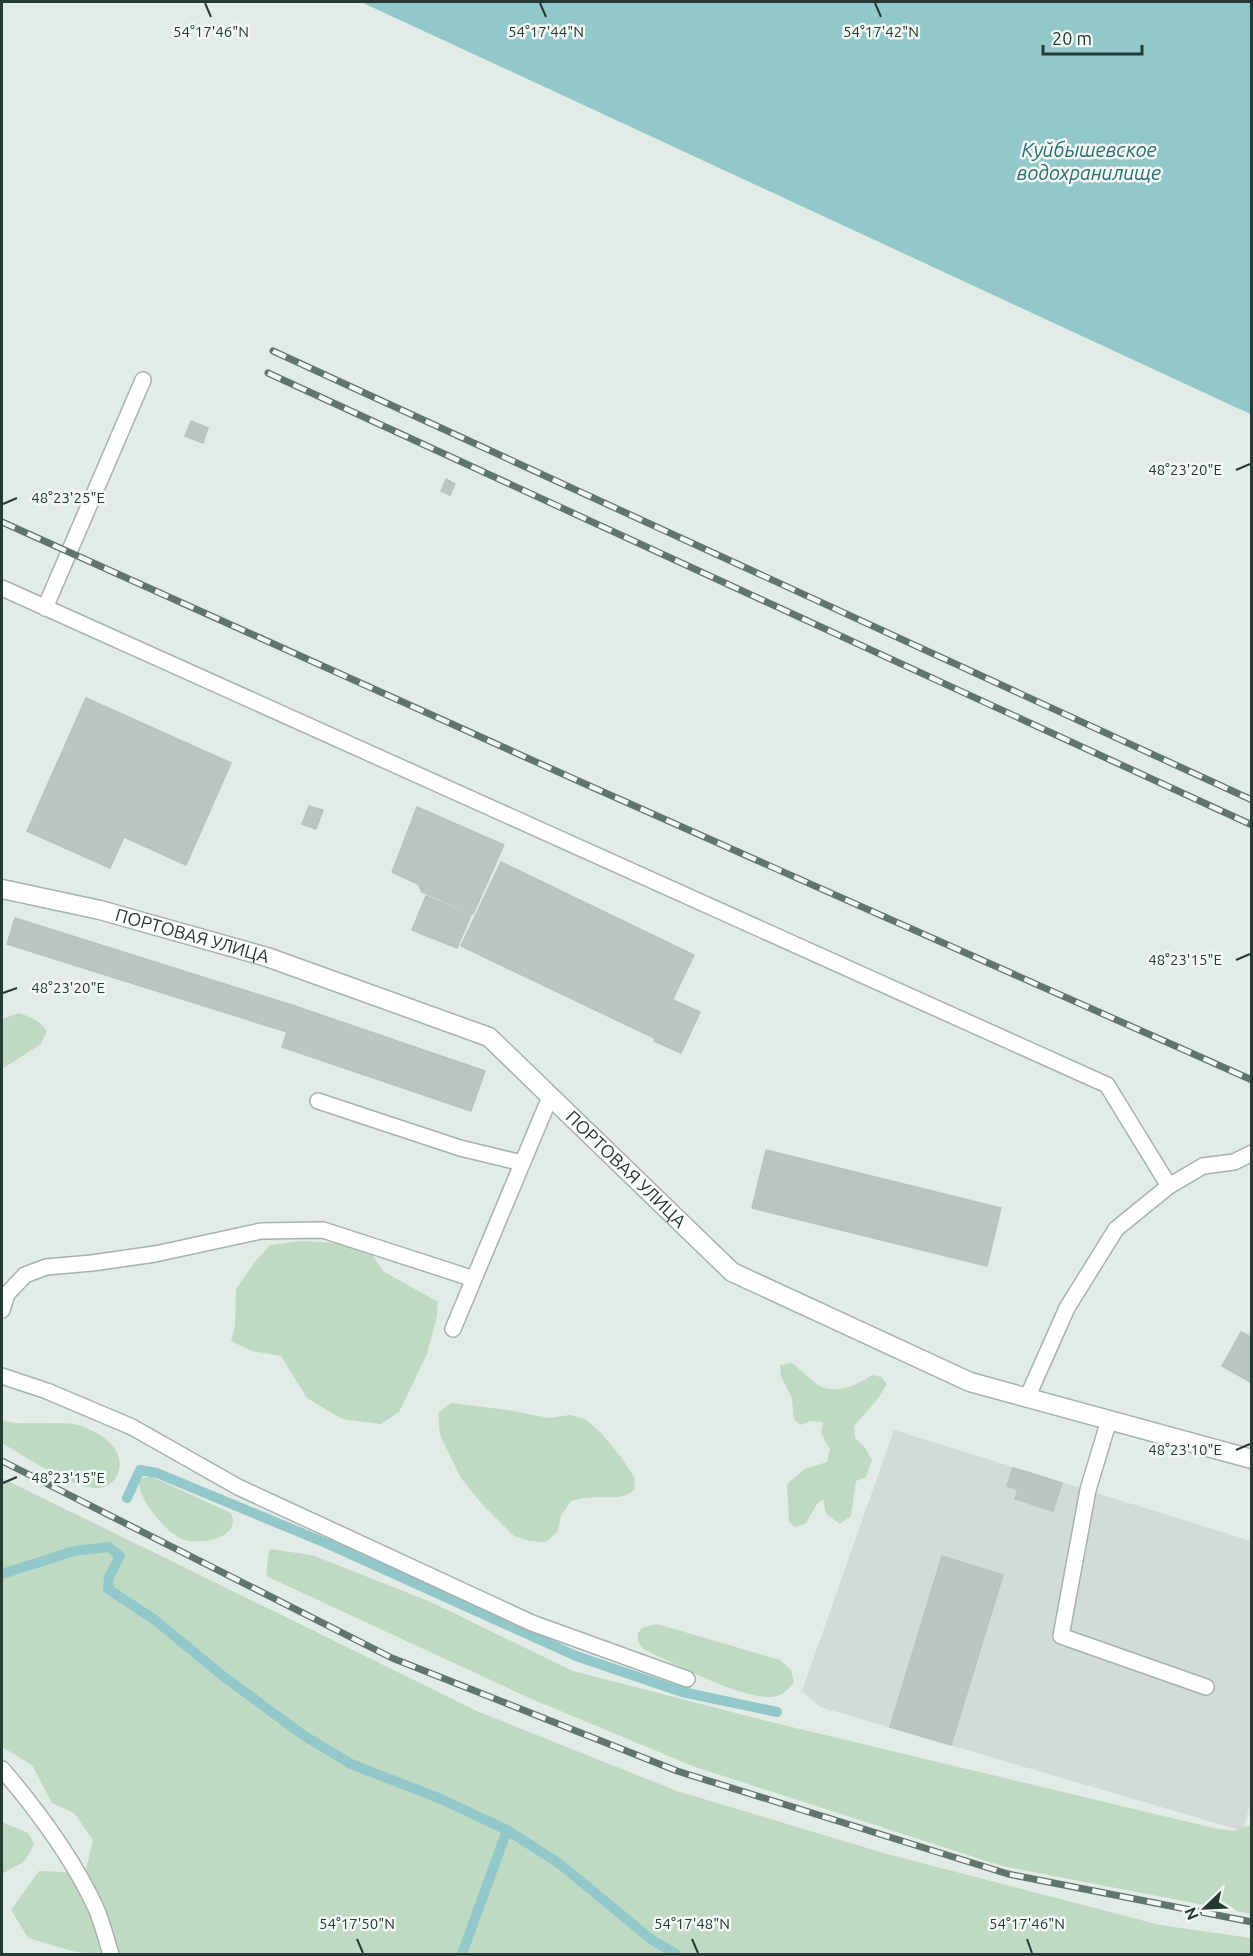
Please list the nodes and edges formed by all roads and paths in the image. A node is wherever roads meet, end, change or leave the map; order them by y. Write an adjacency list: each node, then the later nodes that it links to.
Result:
1 (143, 380): 3 (lane)
2 (2, 588): 3 (lane)
3 (45, 608): 9 (lane)
4 (2, 889): 5 (street, ПОРТОВАЯ УЛИЦА)
5 (550, 1096): 8 (lane); 14 (street, ПОРТОВАЯ УЛИЦА)
6 (318, 1101): 8 (lane)
7 (1251, 1153): 9 (lane)
8 (522, 1163): 10 (lane)
9 (1169, 1186): 14 (lane)
10 (474, 1279): 11 (lane); 12 (lane)
11 (2, 1310)
12 (453, 1329)
13 (2, 1376): 17 (lane)
14 (1027, 1398): 15 (street, ПОРТОВАЯ УЛИЦА)
15 (1109, 1420): 16 (street, ПОРТОВАЯ УЛИЦА); 18 (lane)
16 (1251, 1459)
17 (687, 1679)
18 (1206, 1687)
19 (2, 1769): 20 (lane)
20 (111, 1954)

